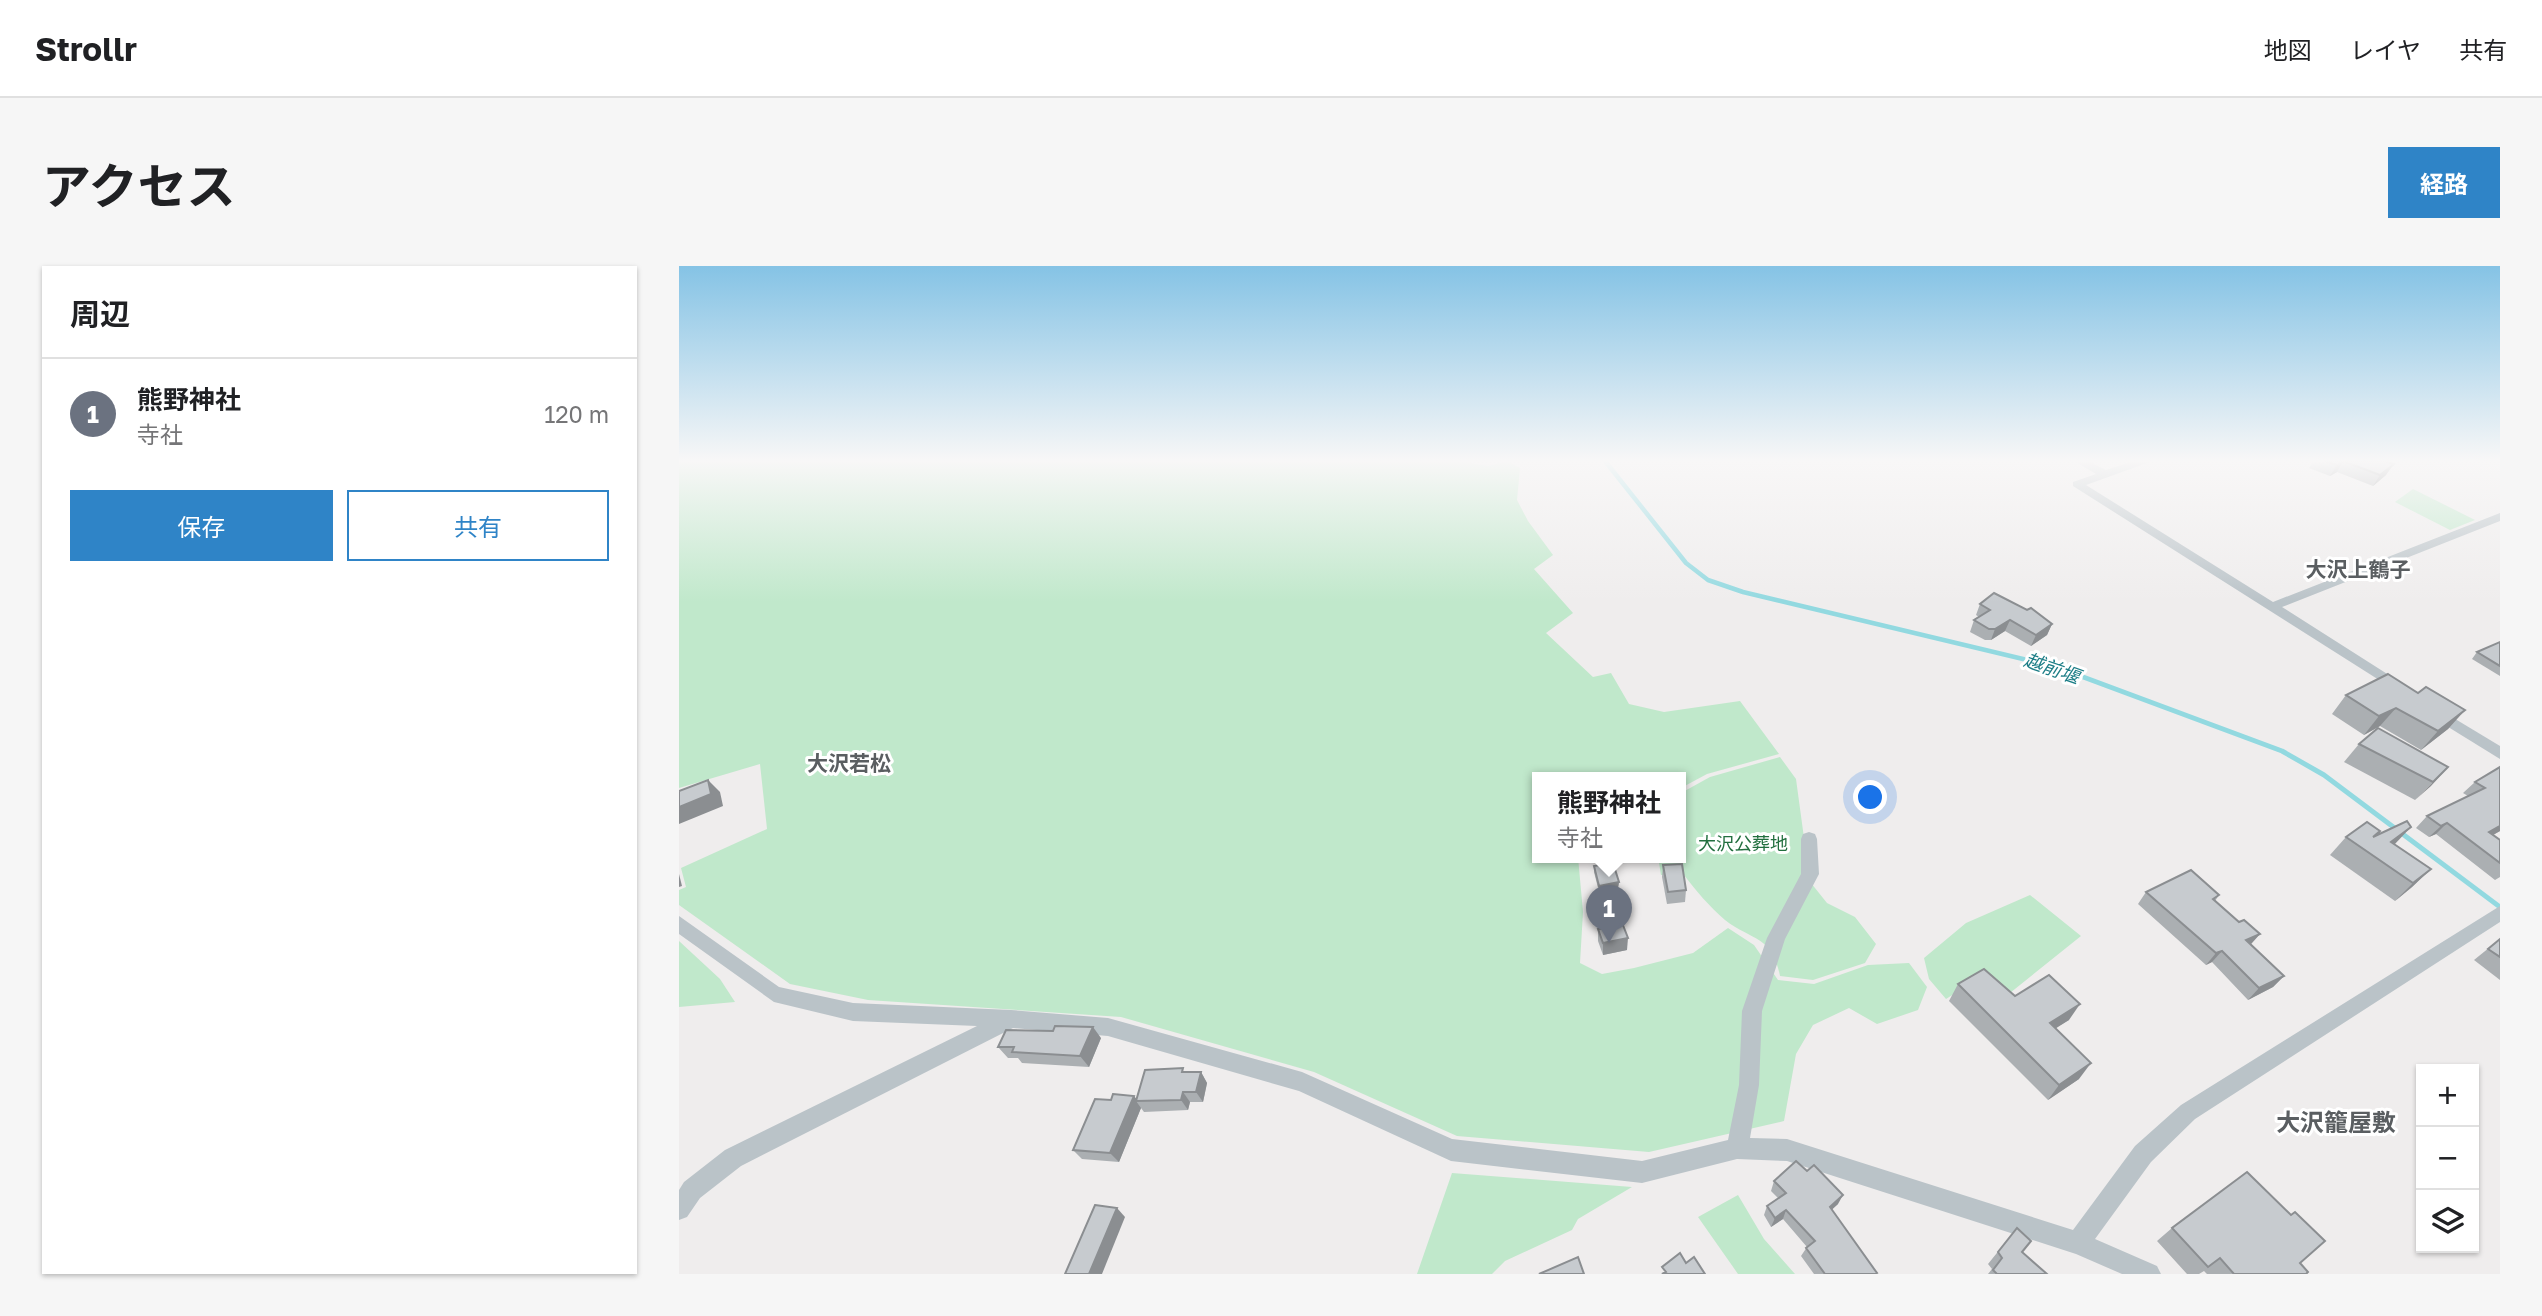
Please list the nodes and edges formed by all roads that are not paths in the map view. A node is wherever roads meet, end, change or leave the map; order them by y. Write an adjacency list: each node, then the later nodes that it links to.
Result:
1 (2115, 508): 3 (street)
2 (2500, 517): 3 (street)
3 (2271, 607): 4 (street)
4 (2500, 753)
5 (1809, 839): 9 (street)
6 (2500, 913): 11 (street)
7 (679, 924): 8 (street)
8 (1011, 1019): 9 (street); 10 (street)
9 (1737, 1148): 11 (street)
10 (679, 1209)
11 (2078, 1243): 12 (street)
12 (2149, 1274)

